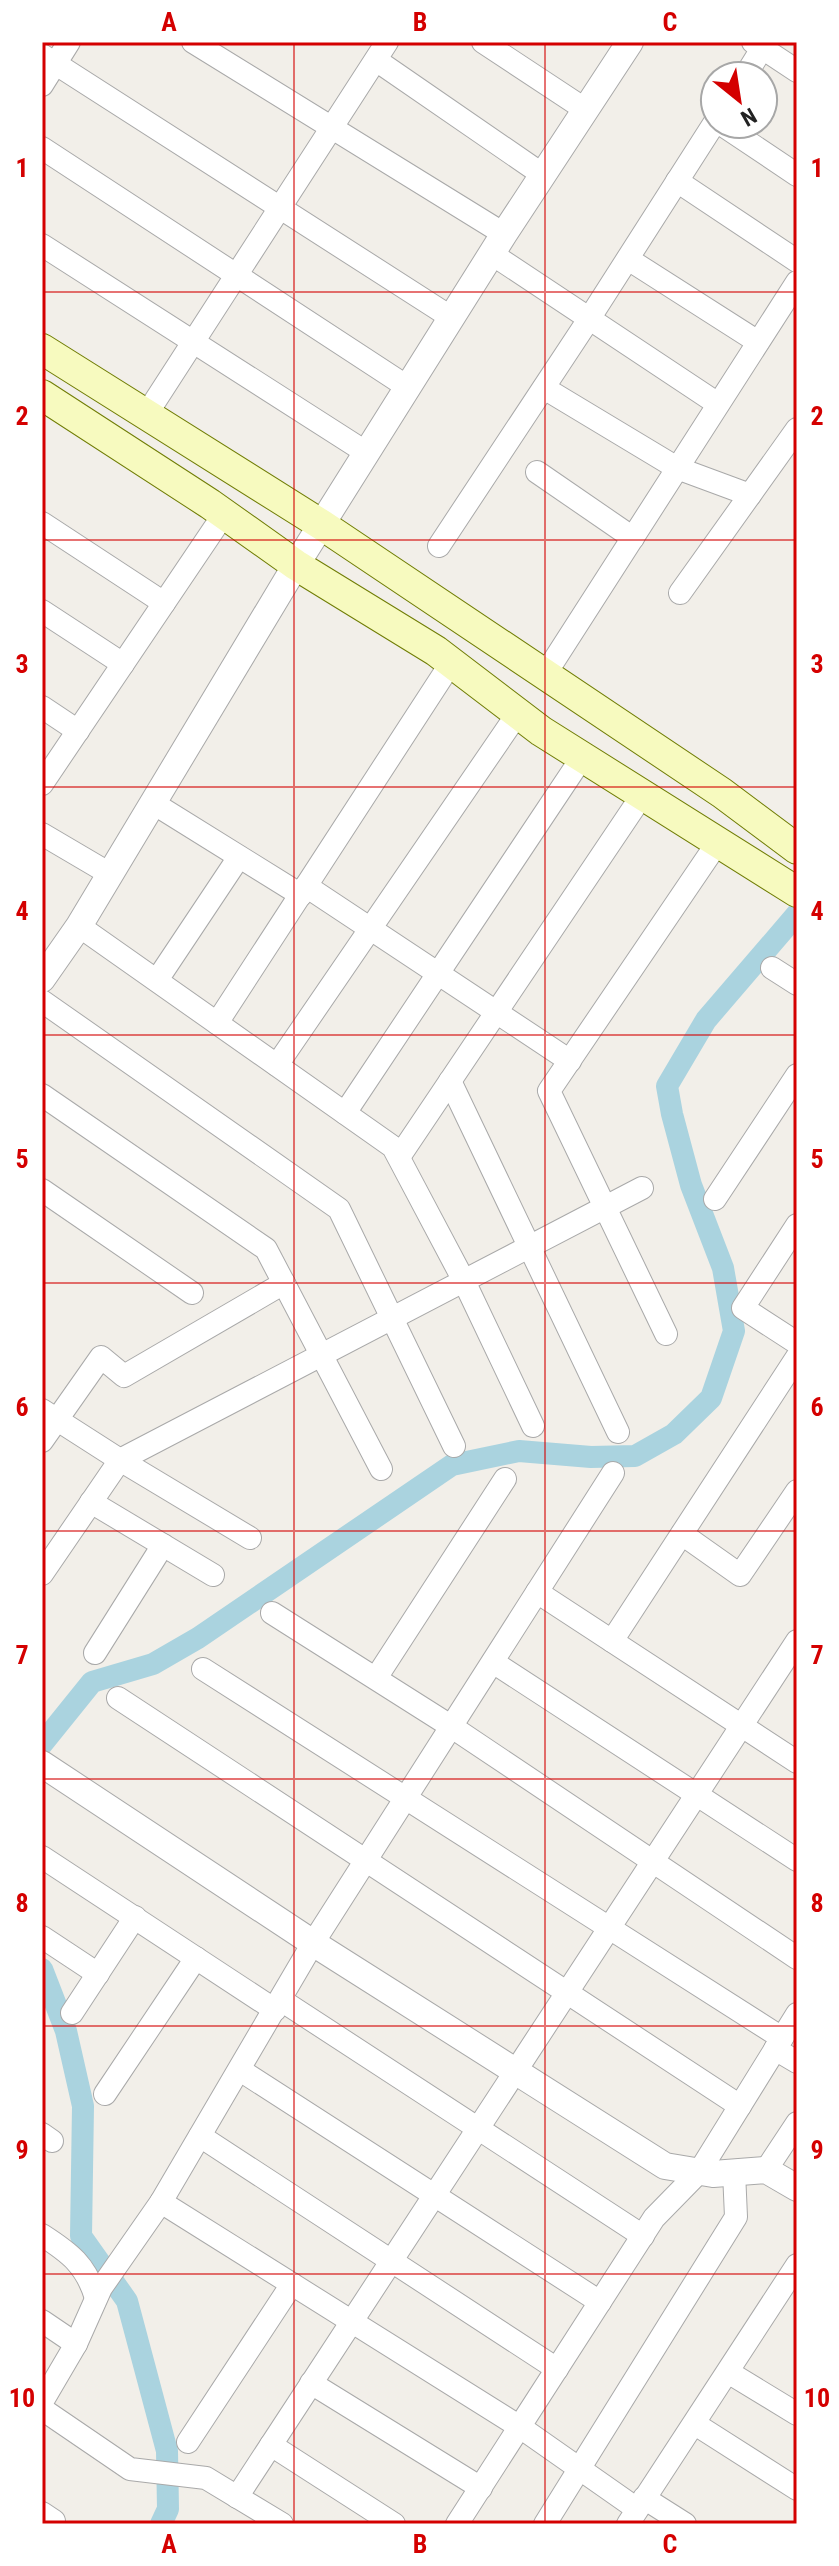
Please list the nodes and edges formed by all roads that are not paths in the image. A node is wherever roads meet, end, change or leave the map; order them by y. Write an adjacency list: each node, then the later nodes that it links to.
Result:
1 (69, 42): 7 (street)
2 (193, 42): 11 (street)
3 (483, 42): 10 (street)
4 (630, 42): 10 (street)
5 (761, 44): 8 (street)
6 (382, 51): 11 (street); 15 (street)
7 (49, 59): 9 (street); 18 (street)
8 (797, 71)
9 (42, 85)
10 (586, 110): 15 (street)
11 (331, 128): 18 (street); 19 (street)
12 (703, 140): 17 (street)
13 (745, 140): 16 (street)
14 (42, 148): 23 (street)
15 (543, 175): 19 (street)
16 (797, 175)
17 (677, 181): 21 (street); 22 (street)
18 (280, 208): 23 (street); 25 (street)
19 (498, 244): 25 (street); 26 (street)
20 (42, 245): 27 (street)
21 (628, 259): 26 (street); 28 (street)
22 (797, 261)
23 (237, 274): 27 (street); 30 (street)
24 (797, 282): 28 (street)
25 (452, 318): 30 (street)
26 (589, 319): 31 (street); 33 (street)
27 (193, 342): 34 (street); 36 (street)
28 (758, 342): 33 (street)
29 (42, 349): 34 (main road)
30 (409, 388): 36 (street)
31 (544, 388): 37 (street); 44 (street)
32 (42, 395): 40 (main road)
33 (718, 404): 37 (street)
34 (146, 415): 42 (main road)
35 (797, 429): 39 (street)
36 (367, 453): 42 (street)
37 (677, 468): 39 (street); 43 (street)
38 (537, 472): 43 (street)
39 (750, 495): 46 (street)
40 (224, 514): 45 (main road); 47 (street)
41 (42, 523): 47 (street)
42 (322, 525): 45 (street); 51 (main road)
43 (633, 538): 51 (street)
44 (439, 546)
45 (296, 565): 49 (main road); 58 (street)
46 (680, 593)
47 (164, 603): 50 (street)
48 (42, 611): 50 (street)
49 (451, 663): 53 (main road); 64 (street)
50 (123, 664): 54 (street)
51 (544, 676): 61 (main road)
52 (42, 707): 54 (street)
53 (518, 713): 55 (main road); 67 (street)
54 (78, 731): 56 (street)
55 (583, 756): 57 (main road); 69 (street)
56 (42, 784)
57 (643, 794): 60 (main road); 74 (street)
58 (153, 803): 62 (street); 63 (street)
59 (42, 834): 63 (street)
60 (718, 842): 65 (main road); 76 (street)
61 (794, 847)
62 (239, 857): 64 (street); 71 (street)
63 (110, 874): 66 (street)
64 (303, 891): 67 (street); 75 (street)
65 (797, 892)
66 (79, 926): 70 (street); 71 (street)
67 (370, 929): 69 (street); 77 (street)
68 (772, 968): 72 (street)
69 (437, 974): 74 (street); 81 (street)
70 (42, 979)
71 (157, 980): 75 (street)
72 (797, 984)
73 (42, 1001): 92 (street)
74 (496, 1012): 76 (street); 79 (street)
75 (217, 1023): 77 (street)
76 (570, 1061): 86 (street)
77 (277, 1065): 81 (street)
78 (797, 1075): 85 (street)
79 (450, 1081): 82 (street); 88 (street)
80 (42, 1095): 90 (street)
81 (345, 1113): 82 (street)
82 (399, 1157): 89 (street)
83 (642, 1188): 86 (street)
84 (42, 1190): 91 (street)
85 (715, 1199)
86 (605, 1207): 88 (street); 93 (street)
87 (797, 1225): 94 (street)
88 (531, 1246): 89 (street); 99 (street)
89 (464, 1281): 92 (street); 98 (street)
90 (284, 1283): 95 (street); 97 (street)
91 (192, 1293)
92 (392, 1318): 95 (street); 101 (street)
93 (666, 1334)
94 (797, 1343)
95 (323, 1354): 102 (street); 103 (street)
96 (797, 1357): 108 (street)
97 (49, 1414): 100 (street); 102 (street)
98 (533, 1426)
99 (618, 1432)
100 (42, 1441)
101 (454, 1446)
102 (120, 1460): 107 (street); 109 (street)
103 (381, 1469)
104 (613, 1473): 113 (street)
105 (505, 1479): 120 (street)
106 (797, 1491): 108 (street)
107 (91, 1502): 110 (street); 111 (street)
108 (682, 1534): 115 (street)
109 (250, 1538)
110 (163, 1545): 112 (street); 117 (street)
111 (42, 1574)
112 (213, 1575)
113 (537, 1592): 115 (street); 118 (street)
114 (272, 1613): 120 (street)
115 (612, 1641): 122 (street)
116 (797, 1641): 122 (street)
117 (95, 1653)
118 (493, 1662): 123 (street); 126 (street)
119 (203, 1669): 127 (street)
120 (376, 1678): 123 (street)
121 (118, 1698): 130 (street)
122 (741, 1726): 124 (street); 126 (street)
123 (452, 1727): 127 (street); 131 (street)
124 (797, 1762)
125 (46, 1767): 135 (street)
126 (696, 1795): 129 (street); 131 (street)
127 (406, 1799): 130 (street); 133 (street)
128 (42, 1857): 132 (street)
129 (797, 1860)
130 (367, 1861): 135 (street); 139 (street)
131 (653, 1862): 133 (street); 137 (street)
132 (135, 1917): 136 (street); 138 (street)
133 (609, 1928): 139 (street); 143 (street)
134 (42, 1937): 138 (street)
135 (313, 1943): 140 (street); 146 (street)
136 (196, 1958): 140 (street); 147 (street)
137 (797, 1958)
138 (98, 1974): 141 (street)
139 (567, 1993): 146 (street); 148 (street)
140 (278, 2005): 145 (street); 150 (street)
141 (72, 2013)
142 (797, 2014): 143 (street)
143 (779, 2044): 144 (street); 148 (street)
144 (797, 2062)
145 (240, 2070): 151 (street); 156 (street)
146 (517, 2070): 150 (street); 153 (street)
147 (105, 2094)
148 (740, 2106): 153 (street)
149 (797, 2123): 152 (street)
150 (478, 2129): 156 (street); 159 (street)
151 (200, 2136): 157 (street); 160 (street)
152 (766, 2170): 154 (street); 155 (street)
153 (699, 2172): 154 (street); 159 (street)
154 (734, 2172): 178 (street)
155 (797, 2188)
156 (434, 2195): 160 (street); 164 (street)
157 (155, 2210): 162 (street); 163 (street)
158 (42, 2235): 163 (street)
159 (643, 2236): 164 (street)
160 (392, 2261): 166 (street); 168 (street)
161 (797, 2265): 169 (street)
162 (292, 2284): 166 (street); 176 (street)
163 (99, 2293): 167 (street)
164 (600, 2302): 168 (street)
165 (42, 2321): 167 (street)
166 (352, 2322): 170 (street); 175 (street)
167 (76, 2344): 171 (street)
168 (557, 2369): 175 (street)
169 (728, 2372): 173 (street); 174 (street)
170 (311, 2383): 177 (street); 179 (street)
171 (42, 2402)
172 (42, 2409): 181 (street)
173 (796, 2412)
174 (695, 2424): 180 (street); 182 (street)
175 (520, 2427): 178 (street); 179 (street)
176 (188, 2442)
177 (271, 2445): 181 (street); 184 (street)
178 (580, 2469): 182 (street); 186 (street)
179 (481, 2488): 185 (street)
180 (797, 2489)
181 (237, 2497): 183 (street)
182 (636, 2510): 187 (street)
183 (282, 2524)
184 (394, 2524)
185 (457, 2524)
186 (545, 2524)
187 (685, 2524)

